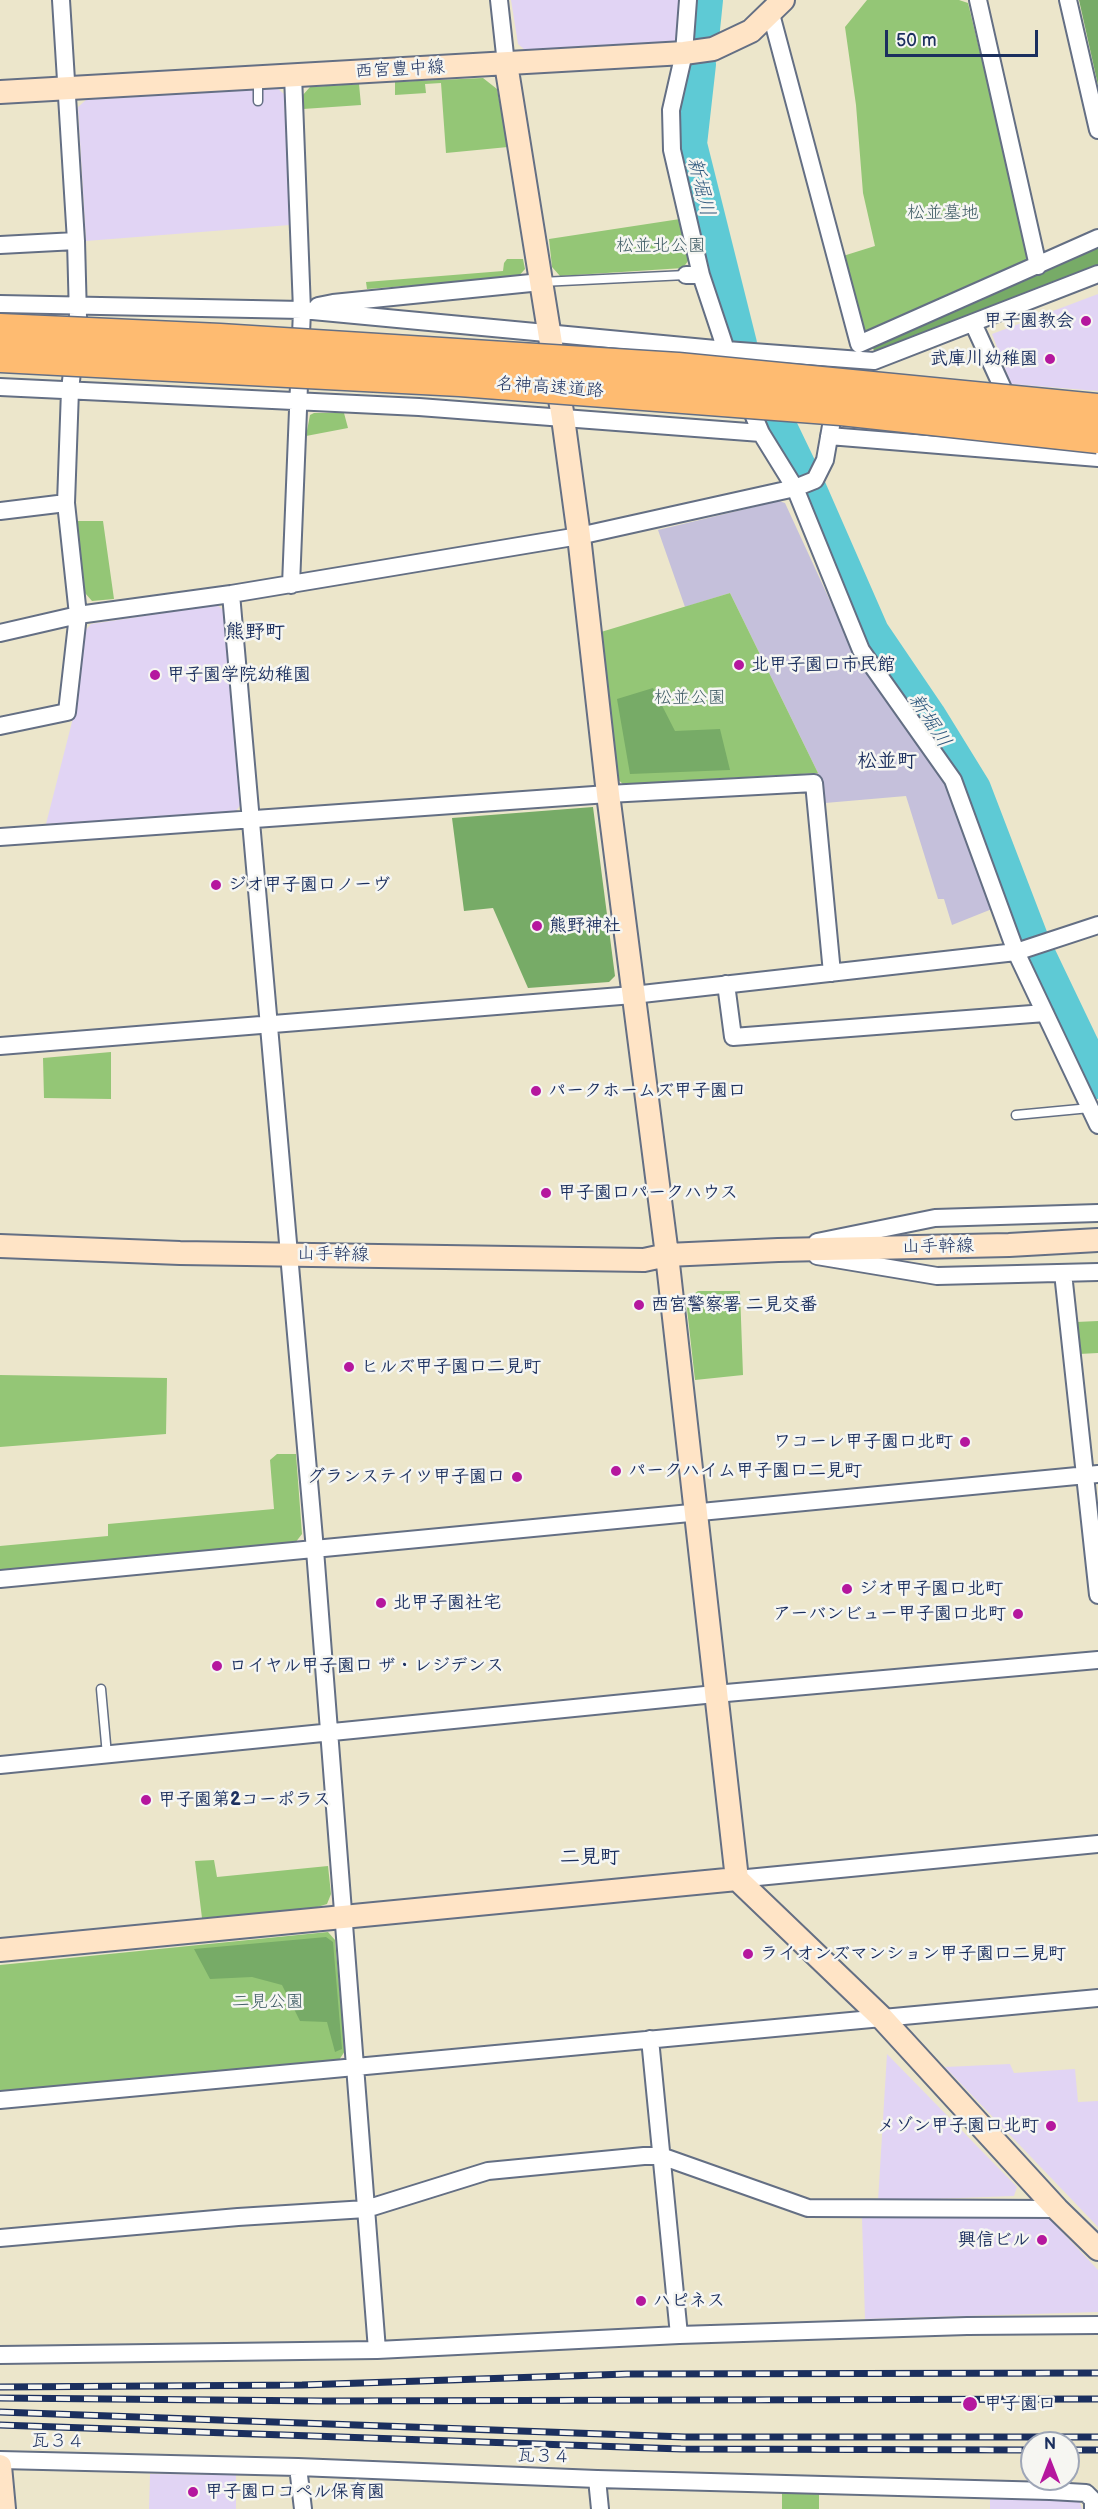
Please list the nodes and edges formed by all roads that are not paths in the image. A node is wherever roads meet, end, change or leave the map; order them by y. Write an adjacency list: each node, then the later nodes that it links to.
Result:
1 (61, 0): 11 (street)
2 (499, 0): 8 (street)
3 (688, 0): 7 (street)
4 (978, 0): 18 (street)
5 (1068, 0): 14 (street)
6 (777, 7): 7 (street, 西宮豊中線); 28 (street)
7 (684, 53): 8 (street, 西宮豊中線); 20 (street)
8 (506, 64): 9 (street, 西宮豊中線); 21 (street)
9 (293, 75): 10 (street, 西宮豊中線); 24 (street)
10 (258, 77): 11 (street, 西宮豊中線); 13 (lane)
11 (65, 88): 12 (street, 西宮豊中線); 16 (street)
12 (0, 92)
13 (258, 101)
14 (1098, 130)
15 (1098, 238): 18 (street)
16 (76, 241): 17 (street); 23 (street)
17 (0, 245)
18 (1038, 266): 28 (street)
19 (1098, 274): 25 (street)
20 (693, 275): 21 (lane); 29 (street)
21 (541, 282): 24 (street); 27 (street)
22 (0, 304): 23 (street)
23 (79, 307): 24 (street); 33 (street)
24 (302, 310): 27 (street); 34 (street)
25 (973, 323): 31 (street); 40 (street)
26 (0, 329): 35 (highway, 名神高速道路, bridge)
27 (549, 334): 29 (street); 36 (street)
28 (859, 344): 31 (street)
29 (726, 350): 31 (street); 37 (street)
30 (0, 357): 39 (highway, 名神高速道路, bridge)
31 (844, 358): 38 (street)
32 (0, 387): 33 (street)
33 (70, 390): 34 (street); 43 (street)
34 (298, 402): 36 (street); 46 (street)
35 (1098, 409)
36 (563, 418): 37 (street); 45 (street)
37 (760, 433): 42 (street)
38 (829, 436): 40 (street); 42 (street)
39 (1098, 438)
40 (1031, 452): 41 (street)
41 (1098, 458)
42 (804, 484): 45 (street); 55 (street)
43 (66, 502): 44 (street); 48 (street)
44 (0, 511)
45 (579, 536): 46 (street); 51 (street)
46 (291, 585): 47 (street)
47 (231, 594): 48 (street); 52 (street)
48 (78, 615): 49 (street); 50 (street)
49 (0, 633)
50 (0, 726)
51 (608, 794): 52 (street); 56 (street); 58 (street)
52 (251, 819): 53 (street); 60 (street)
53 (0, 837)
54 (1098, 925): 55 (street)
55 (1020, 951): 56 (street); 59 (street)
56 (832, 973): 57 (street)
57 (726, 984): 58 (street); 59 (street)
58 (633, 995): 60 (street); 70 (street)
59 (1045, 1012): 62 (street)
60 (270, 1025): 61 (street); 69 (street)
61 (0, 1047)
62 (1090, 1108): 63 (lane); 64 (street)
63 (1016, 1115)
64 (1098, 1125)
65 (1098, 1213): 68 (street)
66 (1098, 1240): 68 (street, 山手幹線)
67 (0, 1246): 69 (street, 山手幹線)
68 (778, 1250): 70 (street, 山手幹線); 72 (street)
69 (289, 1254): 70 (street, 山手幹線); 75 (street)
70 (666, 1255): 74 (street)
71 (1098, 1272): 72 (street)
72 (1063, 1273): 73 (street)
73 (1091, 1474): 74 (street); 77 (street)
74 (696, 1514): 75 (street); 80 (street)
75 (315, 1550): 76 (street); 81 (street)
76 (0, 1579)
77 (1098, 1595)
78 (1098, 1660): 80 (street)
79 (101, 1689): 82 (lane)
80 (715, 1694): 81 (street); 85 (street)
81 (329, 1733): 82 (street); 86 (street)
82 (107, 1755): 83 (street)
83 (0, 1765)
84 (1098, 1844): 85 (street)
85 (736, 1879): 86 (street); 89 (street)
86 (343, 1916): 87 (street); 91 (street)
87 (0, 1950)
88 (1098, 1998): 89 (street)
89 (881, 2017): 90 (street); 95 (street)
90 (650, 2039): 91 (street); 93 (street)
91 (355, 2067): 92 (street); 94 (street)
92 (0, 2100)
93 (662, 2156): 94 (street); 95 (street); 99 (street)
94 (366, 2209): 96 (street); 100 (street)
95 (1057, 2209): 97 (street)
96 (0, 2238)
97 (1098, 2249)
98 (1098, 2325): 99 (street)
99 (679, 2335): 100 (street)
100 (378, 2350): 101 (street)
101 (0, 2355)
102 (0, 2460): 104 (street, 瓦３４)
103 (0, 2466): 106 (street)
104 (298, 2467): 105 (street, 瓦３４); 107 (street)
105 (597, 2479): 108 (street); 109 (street, 瓦３４)
106 (4, 2509)
107 (303, 2509)
108 (600, 2509)
109 (1093, 2509)

